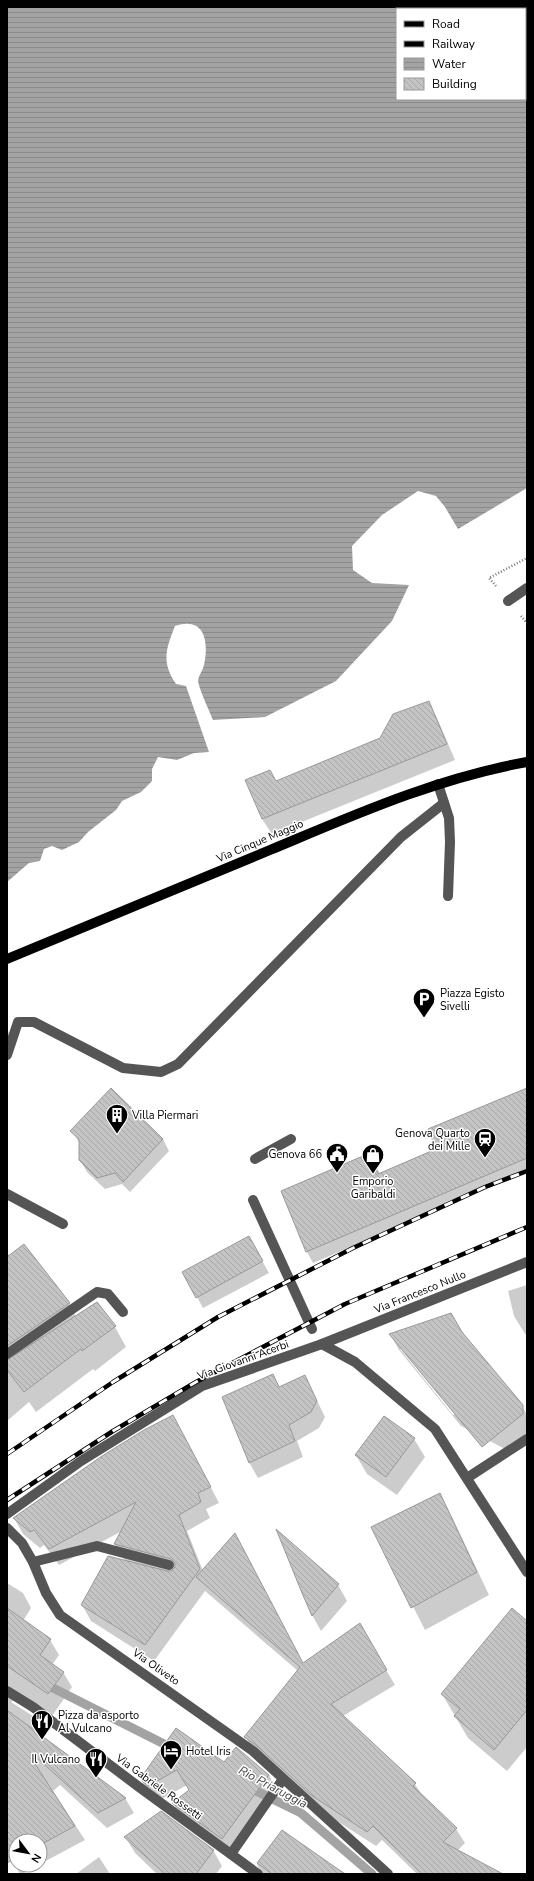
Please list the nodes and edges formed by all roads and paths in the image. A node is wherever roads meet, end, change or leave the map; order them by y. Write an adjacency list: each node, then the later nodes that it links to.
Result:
1 (527, 588): 2 (street)
2 (508, 601)
3 (527, 762): 4 (main road, Via Cinque Maggio)
4 (438, 784): 5 (street); 7 (main road, Via Cinque Maggio)
5 (444, 803): 6 (street); 8 (street)
6 (448, 896)
7 (7, 959)
8 (7, 1055)
9 (291, 1139): 10 (street)
10 (255, 1159)
11 (7, 1194): 13 (street)
12 (252, 1200): 16 (street)
13 (63, 1224)
14 (527, 1262): 17 (street, Via Francesco Nullo)
15 (123, 1312): 18 (street)
16 (312, 1329)
17 (322, 1344): 20 (street); 21 (street, Via Giovanni Acerbi)
18 (7, 1354)
19 (527, 1439): 20 (street)
20 (467, 1478): 25 (street)
21 (7, 1514)
22 (7, 1528): 23 (street, Via Oliveto)
23 (33, 1562): 24 (street); 27 (street, Via Oliveto)
24 (169, 1565)
25 (527, 1572)
26 (7, 1691): 28 (street, Via Gabriele Rossetti)
27 (282, 1780): 28 (street); 30 (street, Via Oliveto)
28 (231, 1854): 29 (street, Via Gabriele Rossetti)
29 (258, 1874)
30 (388, 1874)

